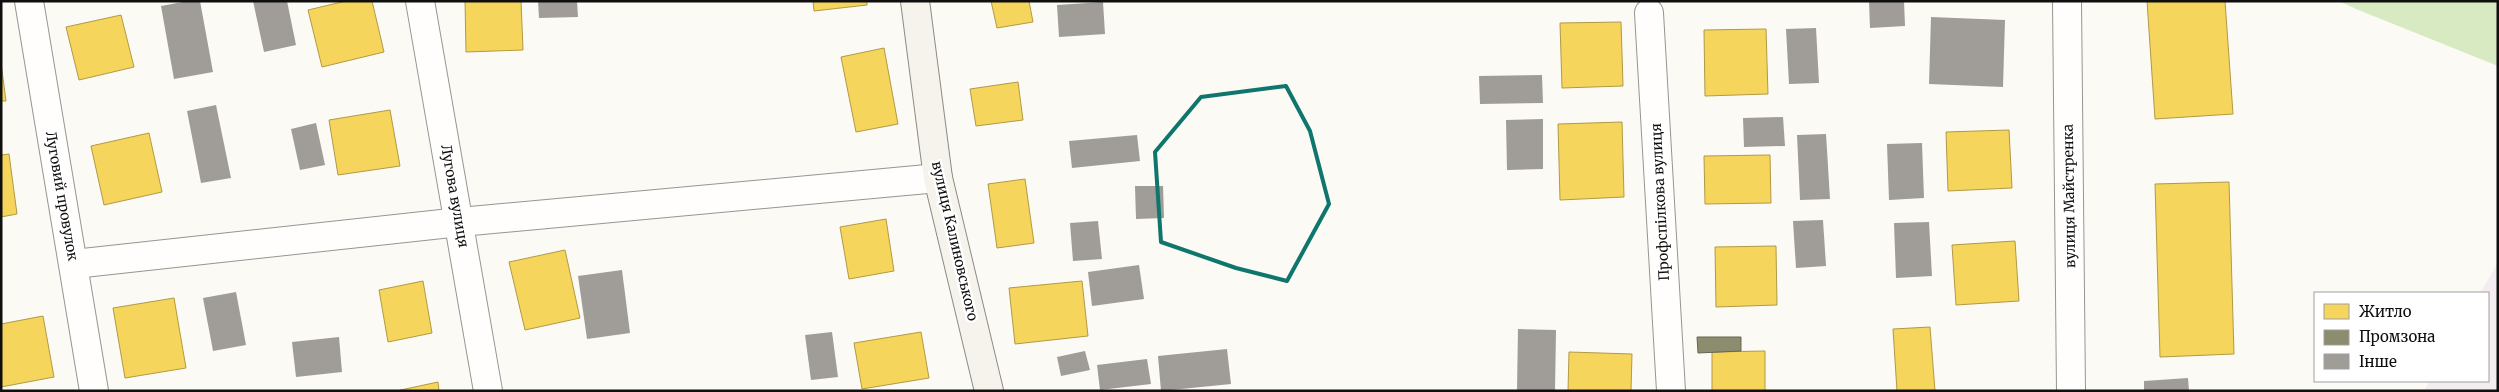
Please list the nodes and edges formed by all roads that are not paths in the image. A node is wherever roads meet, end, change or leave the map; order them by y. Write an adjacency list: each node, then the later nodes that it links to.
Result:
1 (29, 1): 8 (street, Луговий провулок)
2 (420, 1): 7 (street, Лугова вулиця)
3 (915, 1): 6 (main road, вулиця Калиновського)
4 (2067, 1): 13 (street, вулиця Майстренка)
5 (1649, 13): 12 (street, Профспілкова вулиця)
6 (938, 178): 7 (street); 11 (main road, вулиця Калиновського)
7 (460, 222): 8 (street); 10 (street, Лугова вулиця)
8 (74, 264): 9 (street, Луговий провулок)
9 (94, 391)
10 (488, 391)
11 (989, 391)
12 (1671, 391)
13 (2072, 391)

